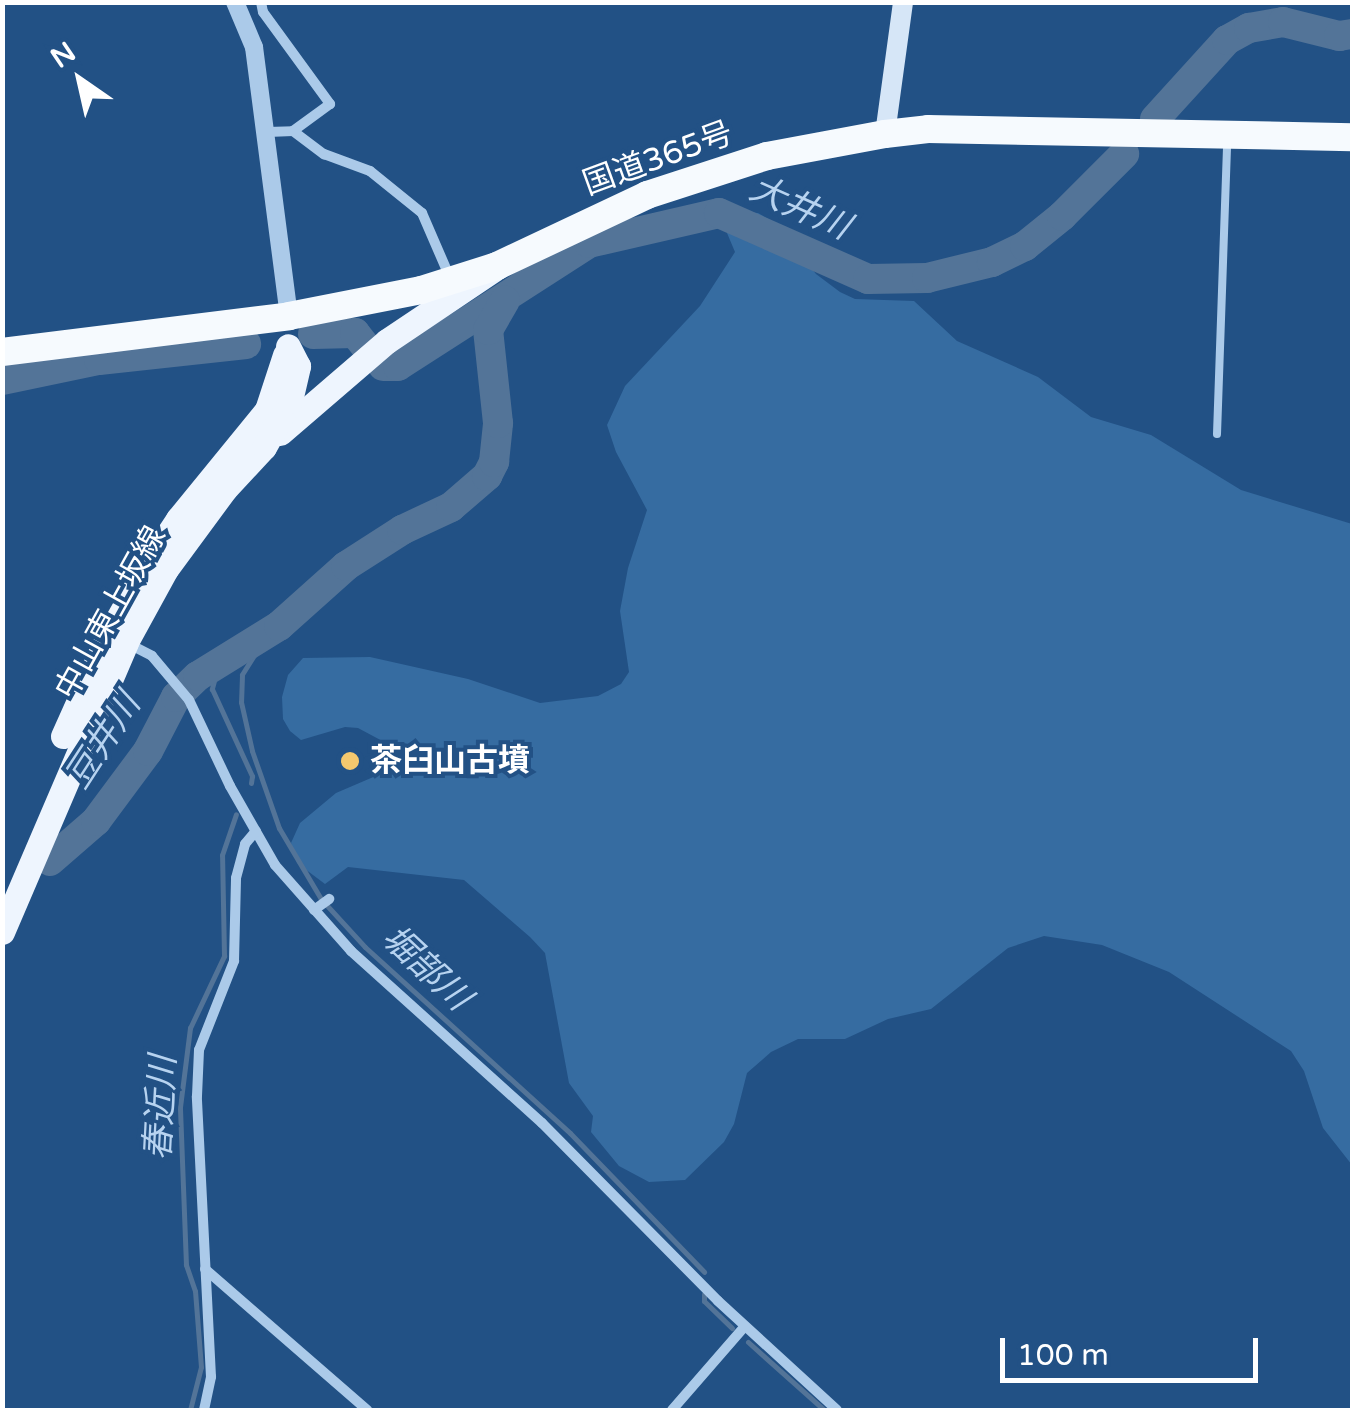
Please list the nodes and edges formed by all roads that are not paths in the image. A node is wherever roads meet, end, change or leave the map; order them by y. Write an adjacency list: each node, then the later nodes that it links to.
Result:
1 (235, 2): 5 (street)
2 (262, 2): 4 (street)
3 (903, 2): 7 (main road)
4 (292, 131): 5 (street); 10 (street)
5 (268, 132): 11 (street)
6 (1228, 133): 7 (highway, 国道365号); 8 (highway, 国道365号); 14 (lane)
7 (885, 134): 9 (highway, 国道365号)
8 (1352, 137)
9 (498, 266): 10 (highway, 国道365号); 15 (main road)
10 (452, 280): 11 (highway, 国道365号)
11 (289, 316): 12 (main road, 中山東上坂線); 13 (highway, 国道365号)
12 (288, 346): 15 (main road, 中山東上坂線); 16 (main road, 中山東上坂線)
13 (2, 352)
14 (1218, 434)
15 (264, 447): 16 (main road, 中山東上坂線)
16 (116, 640): 17 (street); 18 (main road, 中山東上坂線); 19 (main road, 中山東上坂線)
17 (256, 831): 20 (street); 21 (street)
18 (2, 886)
19 (2, 932)
20 (204, 1268): 22 (street); 23 (street)
21 (745, 1326): 24 (street); 25 (street)
22 (204, 1410)
23 (367, 1410)
24 (672, 1410)
25 (838, 1410)

